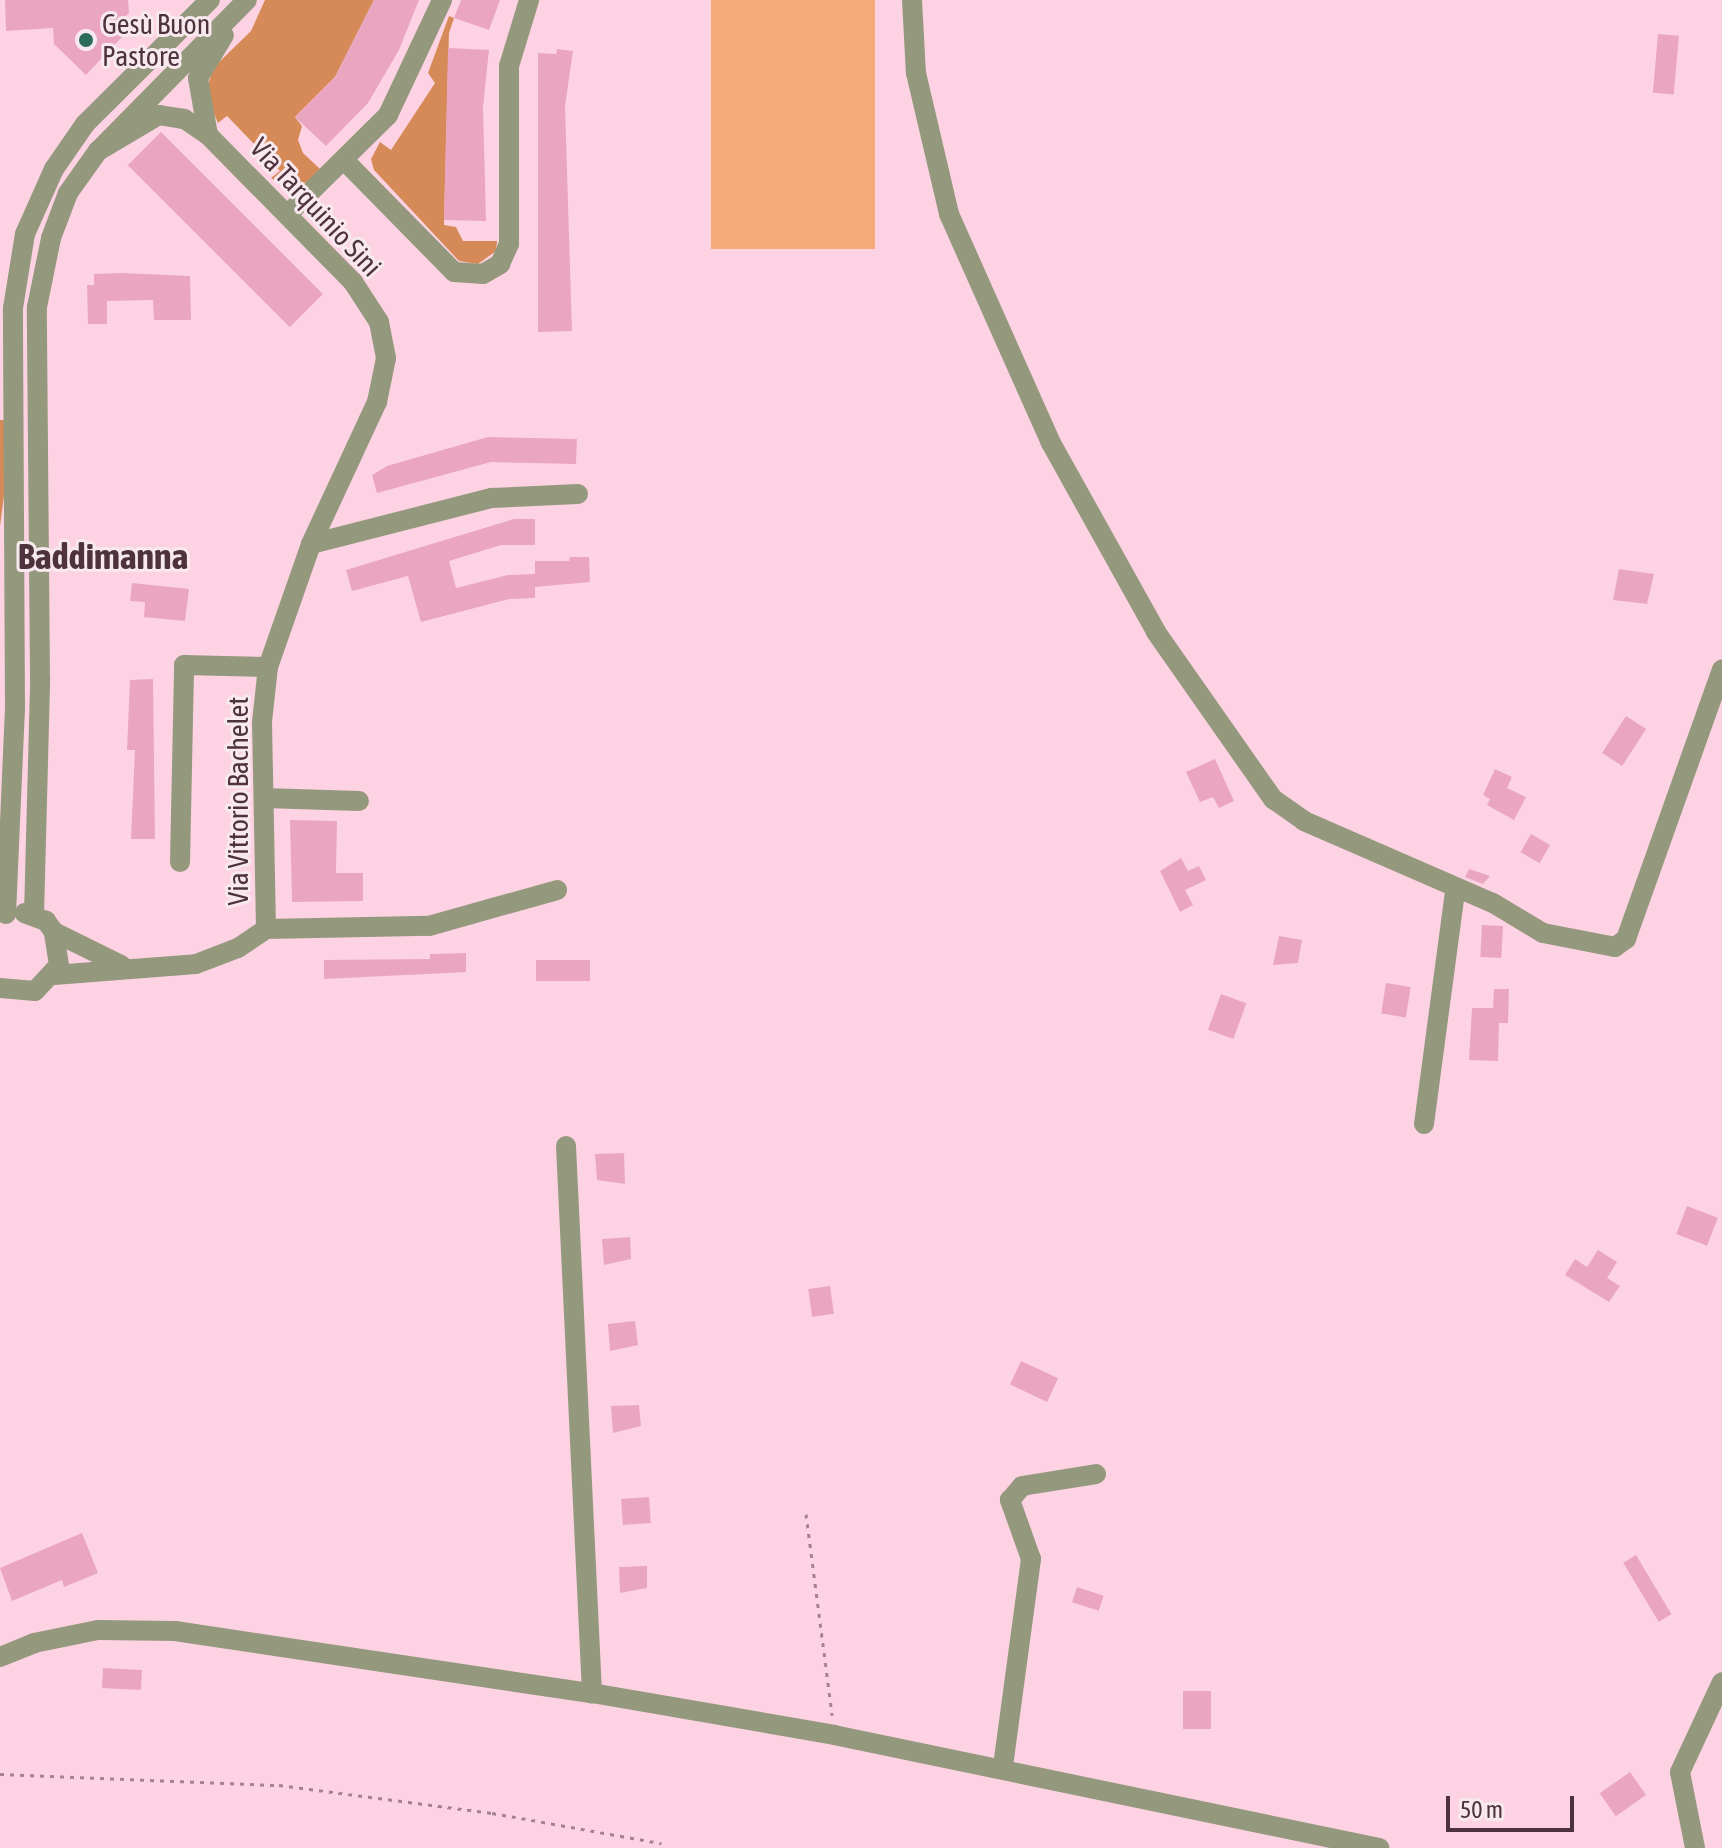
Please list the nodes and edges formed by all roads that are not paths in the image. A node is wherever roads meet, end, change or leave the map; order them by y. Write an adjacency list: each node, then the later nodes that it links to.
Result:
1 (210, 0): 10 (street)
2 (442, 0): 8 (street)
3 (529, 0): 8 (street)
4 (912, 0): 19 (street)
5 (242, 7): 6 (street, Via Tarquinio Sini); 7 (street)
6 (208, 135): 7 (street, Via Tarquinio Sini); 9 (street, Via Tarquinio Sini)
7 (98, 151): 20 (street)
8 (344, 160): 9 (street)
9 (288, 214): 12 (street, Via Tarquinio Sini)
10 (7, 421): 21 (street)
11 (578, 494): 12 (street)
12 (311, 544): 13 (street, Via Vittorio Bachelet)
13 (268, 667): 15 (street, Via Vittorio Bachelet); 17 (street, Via Vittorio Bachelet)
14 (1722, 670): 19 (street)
15 (264, 798): 16 (street); 22 (street, Via Vittorio Bachelet)
16 (359, 801)
17 (180, 862)
18 (557, 890): 22 (street)
19 (1455, 891): 27 (street)
20 (34, 915): 21 (street); 23 (street, Via Vittorio Bachelet)
21 (3, 916)
22 (266, 929): 24 (street, Via Vittorio Bachelet)
23 (54, 932): 24 (street, Via Vittorio Bachelet); 25 (street)
24 (125, 967): 25 (street, Via Vittorio Bachelet)
25 (54, 975): 26 (street, Via Vittorio Bachelet)
26 (0, 988)
27 (1424, 1124)
28 (566, 1146): 32 (street)
29 (1096, 1474): 33 (street)
30 (0, 1657): 32 (street)
31 (1722, 1682): 35 (street)
32 (592, 1693): 33 (street)
33 (1003, 1766): 34 (street)
34 (1379, 1848)
35 (1695, 1848)

